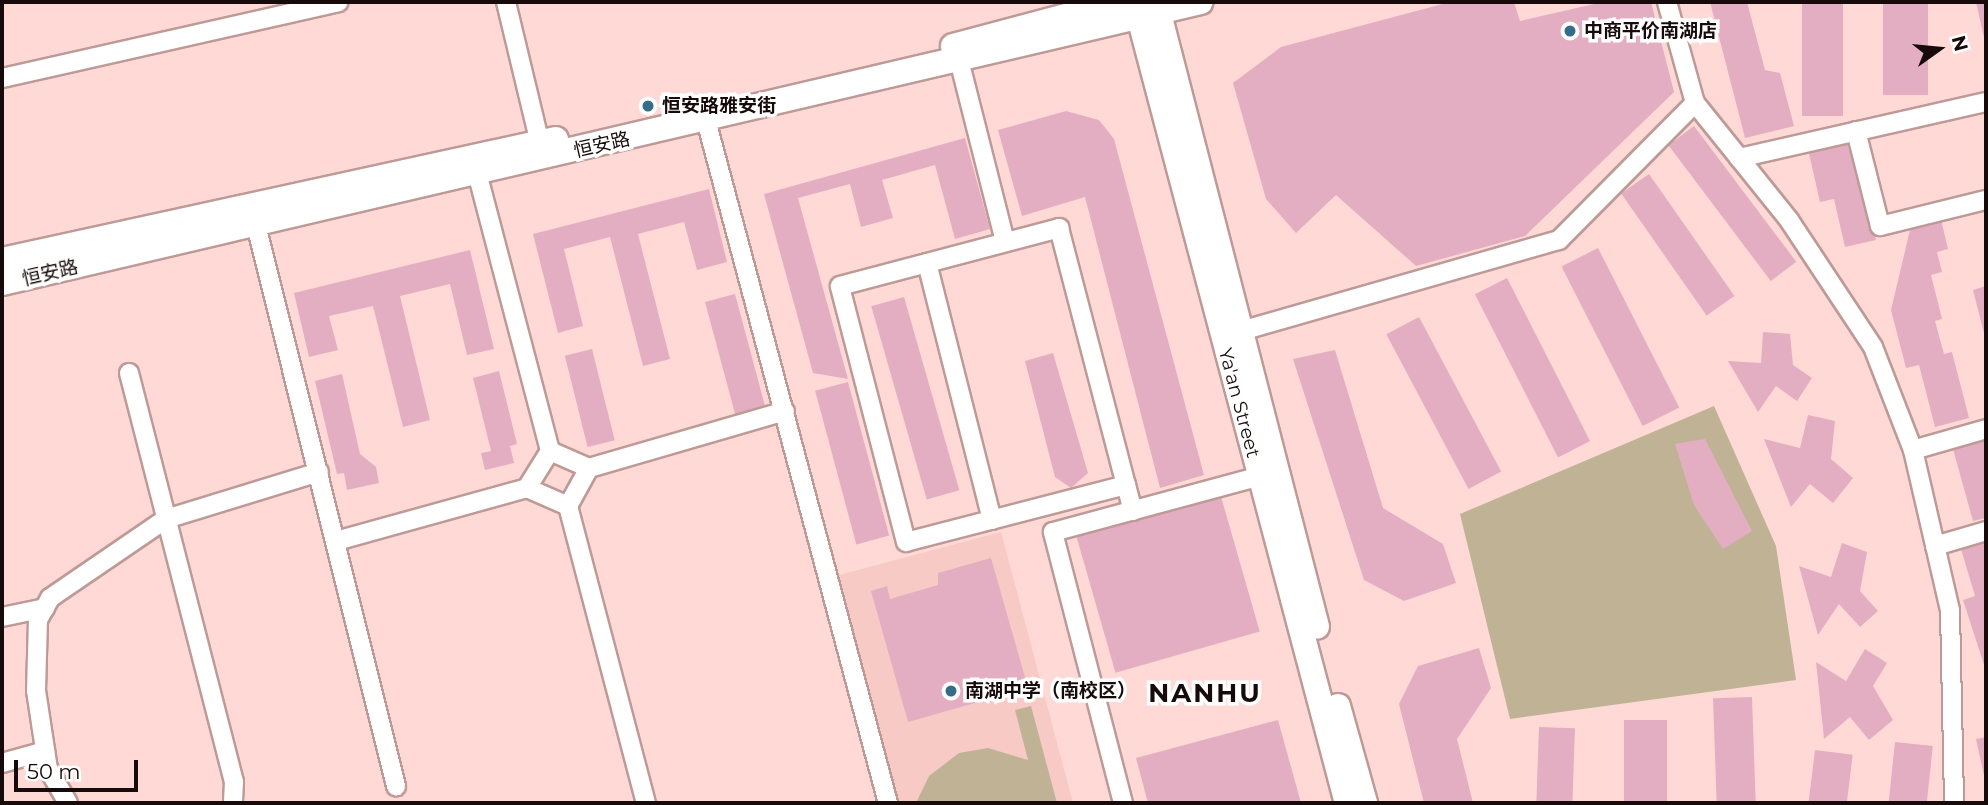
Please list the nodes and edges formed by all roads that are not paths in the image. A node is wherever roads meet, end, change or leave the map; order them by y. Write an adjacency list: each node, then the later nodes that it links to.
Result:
1 (339, 2): 8 (street)
2 (506, 2): 13 (street)
3 (1118, 2): 7 (main road, 恒安路)
4 (1201, 2): 6 (main road, 恒安路)
5 (1667, 2): 10 (street)
6 (1147, 8): 7 (main road, 恒安路); 22 (main road, Ya'an Street); 30 (main road, Ya'an Street)
7 (957, 53): 11 (main road, 恒安路); 18 (street)
8 (2, 78)
9 (1986, 102): 12 (street)
10 (1695, 103): 14 (street); 22 (street)
11 (704, 113): 13 (main road, 恒安路); 24 (street)
12 (1856, 131): 14 (street); 16 (street)
13 (542, 151): 15 (main road, 恒安路)
14 (1739, 158): 26 (street)
15 (476, 167): 17 (main road, 恒安路); 27 (street)
16 (1986, 200)
17 (255, 218): 19 (main road, 恒安路); 21 (main road, 恒安路); 29 (street)
18 (1005, 242): 20 (street); 31 (street)
19 (2, 260)
20 (927, 263): 36 (street); 36 (street)
21 (2, 284)
22 (1241, 331): 30 (main road, Ya'an Street)
23 (129, 373): 35 (street)
24 (785, 411): 28 (street); 48 (street)
25 (1986, 429): 26 (street)
26 (1913, 450): 39 (street)
27 (550, 452): 28 (street); 32 (street)
28 (589, 468): 33 (street)
29 (319, 472): 35 (street); 38 (street)
30 (1269, 474): 34 (street); 50 (main road, Ya'an Street); 51 (main road, Ya'an Street)
31 (1126, 485): 34 (street); 36 (street)
32 (527, 488): 33 (street); 38 (street)
33 (568, 506): 47 (street)
34 (1133, 511): 49 (street)
35 (166, 519): 40 (street); 46 (street)
36 (992, 520)
37 (1986, 531): 39 (street)
38 (336, 541): 44 (street)
39 (1935, 546): 52 (street)
40 (45, 608): 41 (street); 42 (street)
41 (2, 617)
42 (44, 751): 43 (street); 45 (street)
43 (2, 763)
44 (396, 786)
45 (68, 803)
46 (233, 803)
47 (646, 803)
48 (888, 803)
49 (1123, 803)
50 (1347, 803)
51 (1365, 803)
52 (1954, 803)

